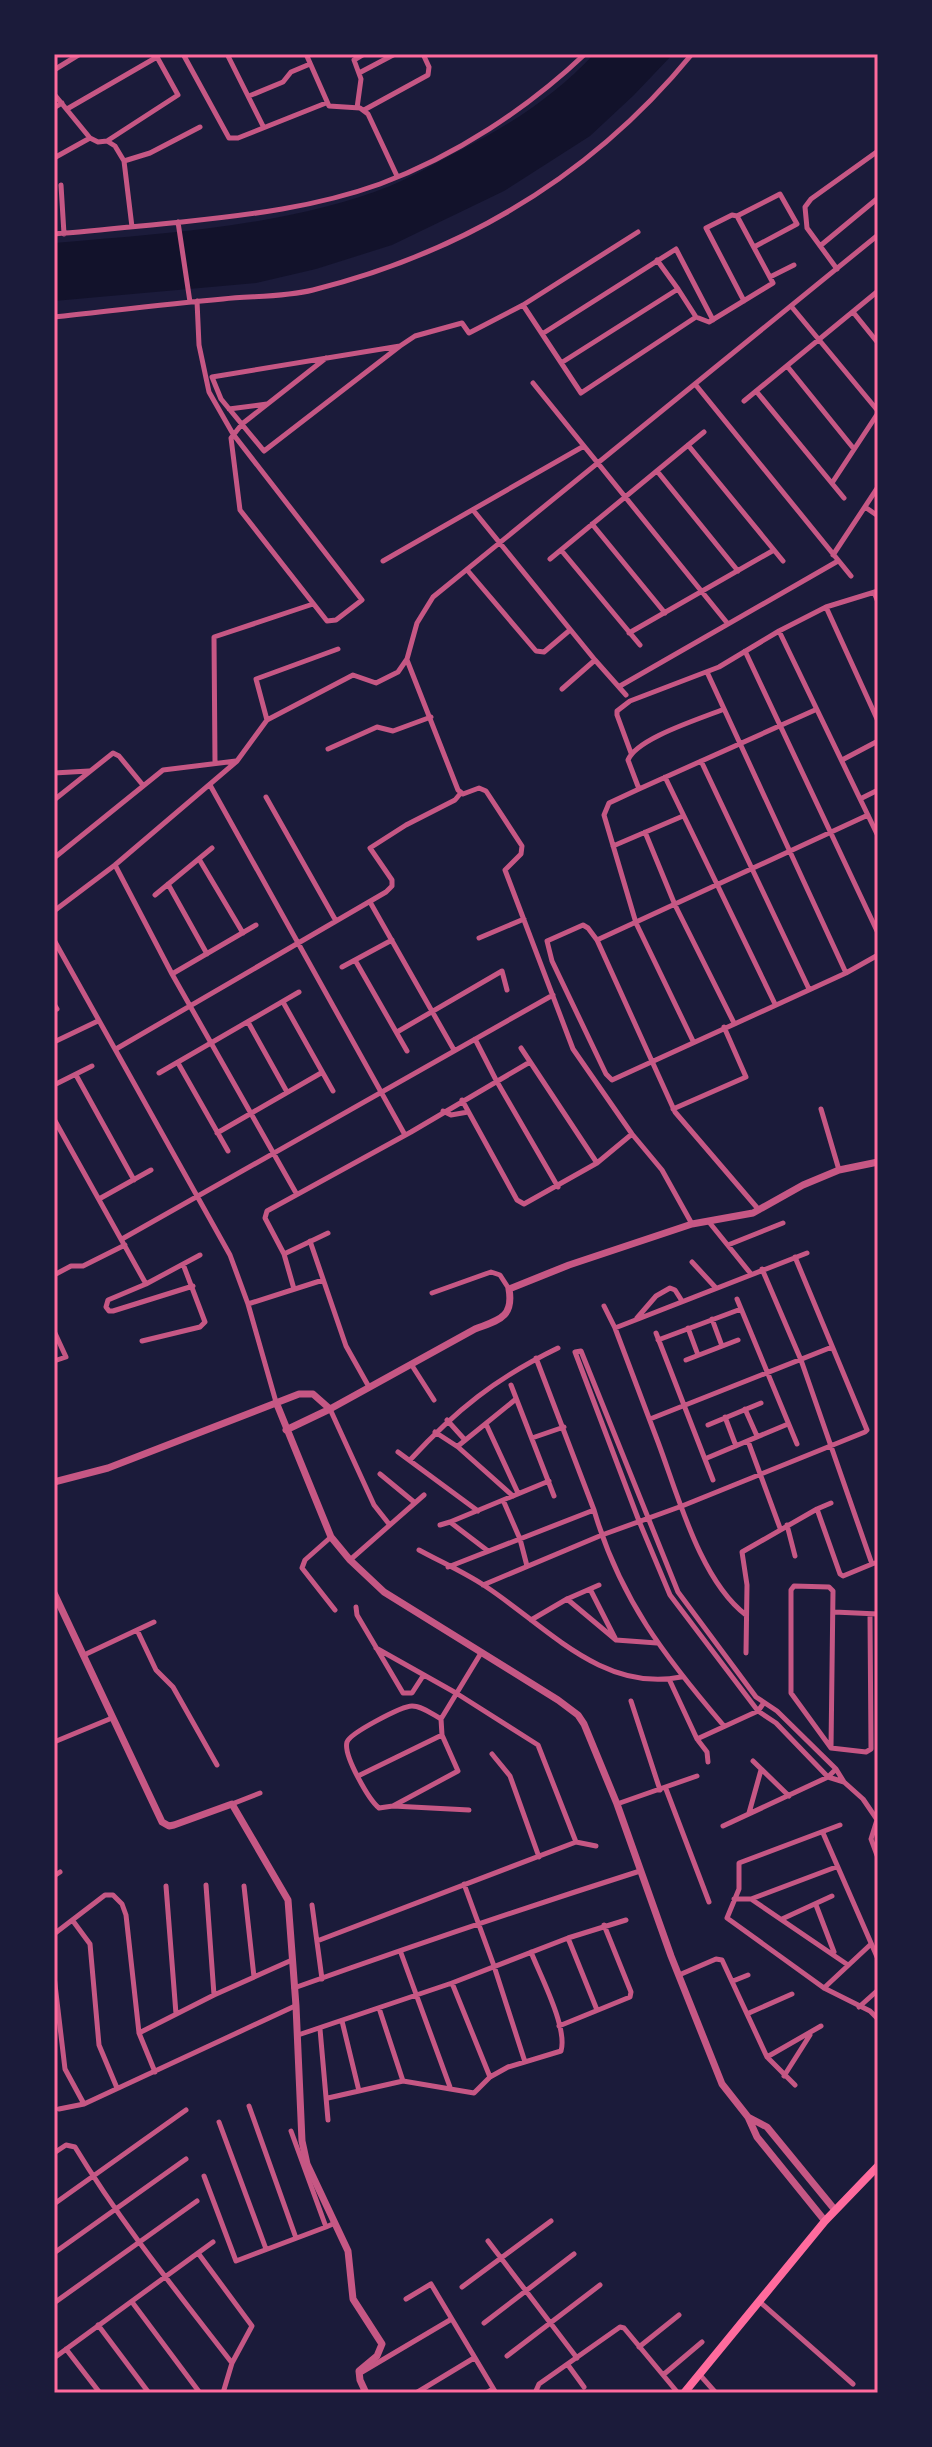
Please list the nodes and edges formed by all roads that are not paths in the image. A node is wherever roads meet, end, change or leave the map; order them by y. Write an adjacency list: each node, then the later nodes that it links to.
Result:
1 (80, 54): 12 (street)
2 (183, 54): 21 (street)
3 (227, 54): 15 (street)
4 (306, 54): 11 (street)
5 (364, 54): 10 (street)
6 (395, 54): 13 (street)
7 (423, 54): 20 (street)
8 (585, 54): 28 (street)
9 (692, 54): 47 (street)
10 (353, 57): 13 (street)
11 (310, 64): 15 (street); 17 (street)
12 (54, 70)
13 (359, 73): 20 (street)
14 (54, 94): 16 (street)
15 (249, 96): 21 (street)
16 (62, 103): 18 (street); 19 (street)
17 (326, 103): 20 (street); 21 (street)
18 (54, 108)
19 (67, 109): 23 (street); 24 (street)
20 (361, 109): 28 (street)
21 (263, 126)
22 (200, 127): 27 (street)
23 (90, 138): 24 (street); 26 (street)
24 (107, 141): 27 (street)
25 (878, 151): 38 (street)
26 (54, 158)
27 (124, 161): 33 (street)
28 (397, 176): 32 (street)
29 (61, 185): 36 (street)
30 (878, 198): 38 (street)
31 (737, 216): 39 (street); 39 (street); 46 (street)
32 (178, 222): 33 (street); 47 (street)
33 (132, 227): 36 (street)
34 (638, 232): 48 (street)
35 (54, 234): 36 (street)
36 (64, 234)
37 (878, 235): 42 (street)
38 (820, 246): 42 (street)
39 (754, 247): 43 (street)
40 (657, 260): 44 (street); 53 (street); 54 (street)
41 (794, 265): 43 (street)
42 (837, 269): 49 (street)
43 (770, 277): 46 (street)
44 (678, 289): 52 (street); 59 (street)
45 (878, 291): 50 (street)
46 (744, 301): 53 (street)
47 (194, 302): 51 (street); 70 (street)
48 (523, 305): 54 (street); 57 (street)
49 (791, 306): 55 (street); 62 (street)
50 (853, 312): 55 (street); 56 (street)
51 (54, 317)
52 (696, 317): 53 (street); 59 (street)
53 (713, 320)
54 (542, 334): 59 (street)
55 (819, 339): 60 (street); 67 (street)
56 (878, 343)
57 (400, 346): 58 (street); 68 (street)
58 (326, 358): 65 (street); 66 (street)
59 (561, 363)
60 (787, 366): 63 (street); 73 (street)
61 (533, 383): 72 (street)
62 (695, 384): 74 (street); 87 (street)
63 (756, 391): 64 (street); 76 (street)
64 (744, 401)
65 (268, 404): 66 (street); 68 (street)
66 (228, 409): 68 (street)
67 (878, 412): 73 (street)
68 (242, 424): 70 (street)
69 (704, 432): 71 (street)
70 (233, 434): 98 (street); 98 (street)
71 (688, 445): 75 (street); 86 (street)
72 (584, 446): 74 (street); 81 (street)
73 (854, 449): 76 (street)
74 (598, 463): 78 (street); 84 (street)
75 (657, 471): 78 (street); 93 (street)
76 (832, 483): 79 (street)
77 (878, 487): 80 (street)
78 (625, 497): 83 (street); 95 (street)
79 (844, 498)
80 (865, 507): 82 (street); 87 (street)
81 (473, 510): 84 (street); 89 (street)
82 (878, 516)
83 (592, 524): 85 (street); 100 (street)
84 (500, 543): 92 (street); 102 (street)
85 (561, 550): 88 (street); 104 (street)
86 (774, 550): 90 (street); 93 (street)
87 (833, 555): 91 (street)
88 (550, 559)
89 (383, 561)
90 (783, 561)
91 (838, 561): 94 (street); 101 (street)
92 (468, 571): 102 (street); 108 (street)
93 (738, 571): 95 (street)
94 (851, 576)
95 (702, 592): 100 (street); 101 (street)
96 (876, 592): 97 (street); 99 (street)
97 (878, 602)
98 (313, 604): 127 (street)
99 (826, 607): 103 (street); 118 (street)
100 (665, 613): 104 (street)
101 (728, 624): 111 (street)
102 (570, 630): 109 (street)
103 (779, 631): 107 (street); 115 (street)
104 (629, 633): 105 (street)
105 (640, 645)
106 (338, 649): 117 (street)
107 (745, 651): 110 (street); 119 (street)
108 (407, 659): 116 (street); 117 (street)
109 (595, 660): 111 (street); 112 (street)
110 (707, 672): 114 (street); 123 (street)
111 (620, 686): 113 (street)
112 (562, 689)
113 (626, 695)
114 (724, 709): 121 (street); 123 (street)
115 (815, 710): 119 (street); 124 (street)
116 (431, 717): 122 (street); 135 (street)
117 (267, 720): 125 (street)
118 (878, 721)
119 (779, 726): 121 (street); 142 (street)
120 (878, 741): 124 (street)
121 (740, 743): 126 (street); 146 (street)
122 (328, 749)
123 (631, 753): 133 (street)
124 (842, 760): 137 (street)
125 (237, 761): 127 (street); 132 (street)
126 (701, 761): 130 (street); 150 (street)
127 (215, 763): 131 (street)
128 (90, 770): 129 (street); 131 (street); 138 (street)
129 (54, 773)
130 (665, 777): 133 (street); 140 (street)
131 (142, 784): 147 (street)
132 (210, 785): 149 (street); 167 (street)
133 (639, 789): 144 (street)
134 (878, 790): 137 (street)
135 (460, 794): 154 (street); 157 (street)
136 (266, 797): 158 (street)
137 (862, 798): 139 (street)
138 (54, 800)
139 (868, 815): 142 (street); 143 (street)
140 (683, 816): 141 (street); 152 (street)
141 (645, 832): 144 (street); 155 (street)
142 (830, 832): 146 (street); 162 (street)
143 (878, 836)
144 (613, 846): 159 (street)
145 (212, 848): 148 (street)
146 (789, 851): 150 (street); 172 (street)
147 (54, 858)
148 (199, 859): 151 (street); 161 (street)
149 (115, 865): 156 (street); 173 (street)
150 (752, 869): 152 (street); 174 (street)
151 (168, 884): 153 (street); 168 (street)
152 (716, 886): 155 (street); 179 (street)
153 (155, 895)
154 (370, 902): 158 (street); 165 (street)
155 (675, 905): 159 (street); 184 (street)
156 (54, 911)
157 (524, 919): 163 (street); 177 (street)
158 (336, 921): 167 (street)
159 (636, 923): 166 (street); 188 (street)
160 (256, 925): 161 (street)
161 (243, 933): 168 (street)
162 (878, 933)
163 (479, 938)
164 (54, 940): 182 (street)
165 (392, 940): 170 (street); 181 (street)
166 (597, 940): 195 (street); 195 (street)
167 (298, 941): 180 (street); 206 (street)
168 (207, 954): 173 (street)
169 (878, 955): 172 (street)
170 (355, 960): 171 (street); 186 (street)
171 (342, 967)
172 (846, 973): 174 (street)
173 (172, 974): 180 (street)
174 (809, 989): 179 (street)
175 (507, 990): 181 (street)
176 (299, 992): 178 (street)
177 (553, 995): 187 (street); 215 (street)
178 (283, 1002): 183 (street); 200 (street)
179 (775, 1004): 184 (street)
180 (191, 1005): 190 (street); 192 (street)
181 (431, 1011): 186 (street); 193 (street)
182 (98, 1021): 189 (street); 192 (street)
183 (248, 1022): 190 (street); 205 (street)
184 (734, 1023): 185 (street)
185 (724, 1027): 188 (street); 208 (street)
186 (397, 1032): 194 (street)
187 (475, 1039): 193 (street); 202 (street)
188 (693, 1041): 195 (street)
189 (54, 1042)
190 (212, 1042): 197 (street); 212 (street)
191 (521, 1048): 196 (street)
192 (116, 1049): 226 (street)
193 (454, 1050): 206 (street)
194 (407, 1051)
195 (652, 1060): 208 (street)
196 (530, 1062): 202 (street); 220 (street)
197 (178, 1063): 199 (street); 214 (street)
198 (92, 1066): 201 (street)
199 (159, 1073)
200 (321, 1073): 204 (street); 205 (street)
201 (76, 1075): 203 (street); 223 (street)
202 (496, 1080): 207 (street); 224 (street)
203 (54, 1085)
204 (333, 1091)
205 (287, 1092): 212 (street)
206 (383, 1092): 216 (street); 218 (street)
207 (461, 1100): 210 (street); 211 (street)
208 (673, 1109): 228 (street)
209 (821, 1109): 222 (street)
210 (443, 1111): 211 (street); 216 (street)
211 (468, 1112): 224 (street)
212 (252, 1113): 214 (street); 218 (street)
213 (54, 1119): 227 (street)
214 (217, 1133): 217 (street)
215 (632, 1134): 220 (street); 231 (street)
216 (405, 1135): 225 (street)
217 (228, 1151)
218 (275, 1154): 225 (street); 226 (street)
219 (878, 1162): 222 (street)
220 (597, 1163): 224 (street)
221 (151, 1170): 223 (street)
222 (839, 1170): 228 (street)
223 (134, 1180): 227 (street)
224 (558, 1187)
225 (296, 1193): 237 (street)
226 (199, 1196): 234 (street); 254 (street)
227 (99, 1199): 234 (street)
228 (759, 1210): 229 (street)
229 (709, 1222): 231 (street); 235 (street)
230 (783, 1223): 235 (street)
231 (692, 1224): 250 (street)
232 (328, 1233): 233 (street)
233 (310, 1241): 237 (street); 245 (street)
234 (123, 1242): 244 (street); 246 (street)
235 (728, 1245): 243 (street)
236 (807, 1253): 239 (street)
237 (284, 1254): 249 (street)
238 (200, 1255): 241 (street)
239 (795, 1257): 242 (street); 267 (street)
240 (692, 1262): 248 (street)
241 (183, 1264): 246 (street); 247 (street)
242 (762, 1269): 243 (street); 272 (street)
243 (751, 1274): 248 (street)
244 (54, 1275)
245 (323, 1280): 249 (street); 277 (street)
246 (146, 1284): 247 (street)
247 (193, 1286): 265 (street)
248 (716, 1288): 253 (street)
249 (294, 1289): 254 (street)
250 (509, 1289): 251 (street); 274 (street)
251 (432, 1293)
252 (737, 1299): 256 (street)
253 (682, 1301): 257 (street); 257 (street)
254 (248, 1304): 280 (street)
255 (604, 1306): 259 (street)
256 (741, 1309): 258 (street); 275 (street)
257 (637, 1319): 259 (street)
258 (712, 1319): 260 (street); 266 (street)
259 (615, 1328): 286 (street)
260 (688, 1328): 263 (street); 269 (street)
261 (54, 1331): 273 (street)
262 (656, 1333): 263 (street)
263 (658, 1340): 282 (street)
264 (738, 1340): 266 (street)
265 (142, 1341)
266 (722, 1346): 269 (street)
267 (832, 1347): 272 (street); 300 (street)
268 (558, 1348): 270 (street)
269 (698, 1355): 271 (street)
270 (536, 1358): 287 (street); 291 (street)
271 (686, 1360)
272 (801, 1360): 275 (street); 300 (street)
273 (54, 1361)
274 (411, 1363): 277 (street); 279 (street)
275 (767, 1373): 282 (street); 289 (street)
276 (511, 1385): 278 (street)
277 (369, 1387): 283 (street)
278 (516, 1399): 288 (street); 295 (street)
279 (434, 1400)
280 (276, 1402): 283 (street); 292 (street); 309 (street)
281 (761, 1403): 284 (street)
282 (684, 1405): 286 (street); 303 (street)
283 (330, 1409): 292 (street); 323 (street)
284 (745, 1409): 285 (street); 294 (street)
285 (725, 1417): 290 (street); 299 (street)
286 (650, 1419): 316 (street)
287 (447, 1420): 293 (street); 296 (street)
288 (486, 1424): 296 (street); 310 (street)
289 (788, 1424): 294 (street); 298 (street)
290 (708, 1425)
291 (564, 1427): 295 (street); 318 (street)
292 (286, 1430): 328 (street)
293 (435, 1432): 301 (street); 304 (street)
294 (757, 1436): 297 (street)
295 (532, 1438): 308 (street)
296 (465, 1440): 301 (street)
297 (748, 1441): 299 (street); 306 (street)
298 (797, 1444)
299 (736, 1446): 303 (street)
300 (832, 1446): 306 (street); 334 (street)
301 (458, 1447): 310 (street)
302 (398, 1452): 304 (street)
303 (707, 1458): 307 (street)
304 (410, 1460): 319 (street)
305 (380, 1474): 314 (street)
306 (762, 1474): 316 (street); 326 (street)
307 (713, 1480)
308 (549, 1481): 310 (street); 312 (street)
309 (54, 1482)
310 (516, 1494): 313 (street)
311 (424, 1495): 314 (street)
312 (554, 1496)
313 (503, 1500): 319 (street); 329 (street)
314 (414, 1502): 323 (street)
315 (831, 1503): 317 (street)
316 (682, 1506): 320 (street); 347 (street)
317 (817, 1509): 325 (street); 334 (street)
318 (594, 1510): 327 (street); 329 (street)
319 (478, 1511): 322 (street)
320 (646, 1518): 321 (street); 321 (street); 362 (street)
321 (639, 1521): 327 (street); 363 (street)
322 (450, 1522): 324 (street); 331 (street)
323 (389, 1524): 333 (street)
324 (440, 1525)
325 (787, 1525): 326 (street); 332 (street)
326 (780, 1528): 347 (street)
327 (602, 1535): 335 (street); 352 (street)
328 (331, 1537): 333 (street); 343 (street)
329 (520, 1539): 331 (street); 335 (street)
330 (419, 1550): 336 (street)
331 (488, 1551): 336 (street)
332 (795, 1556)
333 (350, 1560): 354 (street)
334 (875, 1563)
335 (527, 1566): 337 (street)
336 (448, 1567): 337 (street)
337 (483, 1585): 348 (street)
338 (599, 1585): 339 (street)
339 (590, 1589): 341 (street); 351 (street)
340 (54, 1593): 356 (street)
341 (567, 1599): 348 (street); 351 (street)
342 (356, 1607): 353 (street)
343 (335, 1610)
344 (834, 1612): 345 (street); 372 (street); 372 (street)
345 (870, 1614): 346 (street); 366 (street)
346 (878, 1614)
347 (746, 1615): 355 (street)
348 (531, 1620): 359 (street)
349 (154, 1622): 350 (street)
350 (137, 1630): 356 (street); 377 (street)
351 (616, 1640): 352 (street)
352 (657, 1643): 358 (street)
353 (376, 1648): 357 (street); 357 (street)
354 (481, 1653): 360 (street); 388 (street)
355 (746, 1653)
356 (84, 1655): 364 (street)
357 (423, 1676): 360 (street)
358 (682, 1677): 359 (street); 367 (street)
359 (669, 1679): 369 (street)
360 (456, 1693): 365 (street); 396 (street)
361 (631, 1701): 384 (street)
362 (765, 1705): 363 (street); 378 (street)
363 (758, 1711): 367 (street); 382 (street)
364 (112, 1718): 371 (street); 387 (street)
365 (441, 1719): 368 (street); 380 (street)
366 (875, 1725): 373 (street)
367 (724, 1726): 369 (street)
368 (442, 1735): 380 (street); 389 (street)
369 (697, 1739): 376 (street)
370 (878, 1739): 373 (street)
371 (54, 1742)
372 (831, 1748): 373 (street)
373 (871, 1749)
374 (492, 1754): 398 (street)
375 (753, 1761): 379 (street)
376 (708, 1762)
377 (217, 1765)
378 (836, 1769): 382 (street); 383 (street)
379 (761, 1770): 386 (street); 391 (street)
380 (358, 1776): 389 (street)
381 (697, 1776): 384 (street)
382 (828, 1777): 383 (street); 386 (street)
383 (844, 1782): 392 (street)
384 (663, 1789): 388 (street); 409 (street)
385 (260, 1793): 387 (street)
386 (789, 1796): 391 (street)
387 (232, 1804): 425 (street)
388 (617, 1804): 401 (street)
389 (393, 1806): 390 (street)
390 (469, 1810)
391 (749, 1814): 394 (street)
392 (877, 1820): 399 (street)
393 (840, 1825): 395 (street)
394 (723, 1826)
395 (823, 1833): 400 (street); 407 (street)
396 (576, 1842): 397 (street); 398 (street)
397 (596, 1846)
398 (539, 1857): 402 (street)
399 (878, 1858)
400 (836, 1867): 408 (street); 420 (street)
401 (640, 1871): 415 (street); 428 (street)
402 (464, 1884): 415 (street); 419 (street)
403 (206, 1885): 440 (street)
404 (166, 1886): 446 (street)
405 (244, 1886): 431 (street)
406 (832, 1896): 411 (street)
407 (734, 1899): 408 (street); 436 (street)
408 (751, 1899): 412 (street)
409 (709, 1902)
410 (312, 1905): 419 (street)
411 (816, 1905): 412 (street); 423 (street)
412 (782, 1919): 423 (street)
413 (626, 1920): 416 (street)
414 (73, 1921): 417 (street); 452 (street); 463 (street)
415 (478, 1923): 422 (street); 427 (street)
416 (604, 1925): 418 (street); 444 (street)
417 (54, 1934)
418 (568, 1938): 421 (street); 444 (street)
419 (317, 1941): 432 (street)
420 (870, 1945): 424 (street); 426 (street)
421 (531, 1952): 427 (street); 449 (street)
422 (401, 1953): 432 (street); 438 (street)
423 (835, 1954): 426 (street)
424 (878, 1959)
425 (292, 1960): 431 (street); 435 (street)
426 (848, 1965): 436 (street)
427 (494, 1966): 434 (street); 456 (street)
428 (677, 1972): 433 (street); 470 (street)
429 (748, 1975): 433 (street)
430 (54, 1976): 466 (street)
431 (254, 1977): 440 (street)
432 (322, 1979): 435 (street)
433 (733, 1981): 445 (street)
434 (452, 1983): 438 (street); 459 (street)
435 (294, 1988): 441 (street)
436 (824, 1988): 442 (street)
437 (878, 1990): 442 (street)
438 (417, 1994): 443 (street); 462 (street)
439 (792, 1994): 445 (street)
440 (214, 1995): 446 (street)
441 (296, 2006): 454 (street); 457 (street)
442 (859, 2007): 447 (street)
443 (379, 2008): 448 (street); 460 (street)
444 (597, 2010): 449 (street)
445 (749, 2013): 455 (street)
446 (176, 2014): 452 (street)
447 (878, 2019)
448 (342, 2021): 451 (street); 464 (street)
449 (559, 2026): 456 (street)
450 (821, 2026): 453 (street)
451 (320, 2029): 454 (street); 465 (street)
452 (139, 2033): 457 (street)
453 (811, 2034): 455 (street); 458 (street)
454 (298, 2035): 487 (street)
455 (767, 2057): 458 (street)
456 (525, 2062): 459 (street)
457 (155, 2072): 463 (street)
458 (784, 2076): 461 (street)
459 (490, 2077): 462 (street)
460 (403, 2081): 462 (street); 464 (street)
461 (795, 2085)
462 (451, 2087)
463 (117, 2088): 466 (street)
464 (359, 2091): 465 (street)
465 (328, 2098): 471 (street)
466 (84, 2104): 468 (street)
467 (249, 2106): 488 (street)
468 (59, 2109)
469 (186, 2110): 477 (street)
470 (748, 2117): 479 (street); 482 (street)
471 (328, 2120)
472 (219, 2122): 492 (street)
473 (291, 2131): 487 (street)
474 (54, 2153): 477 (street)
475 (186, 2159): 483 (street)
476 (878, 2166): 484 (main road)
477 (93, 2176): 481 (street); 483 (street)
478 (204, 2176): 492 (street)
479 (824, 2197): 482 (street); 484 (street)
480 (197, 2201): 489 (street)
481 (54, 2204)
482 (814, 2207): 486 (street)
483 (117, 2209): 489 (street); 493 (street)
484 (835, 2210): 486 (main road)
485 (551, 2221): 496 (street)
486 (825, 2221): 503 (main road)
487 (330, 2225): 488 (street); 519 (street)
488 (296, 2238): 492 (street)
489 (141, 2241): 497 (street); 504 (street)
490 (488, 2241): 496 (street)
491 (213, 2242): 494 (street)
492 (266, 2249)
493 (54, 2253)
494 (198, 2253): 497 (street); 517 (street)
495 (574, 2254): 500 (street)
496 (500, 2258): 499 (street); 500 (street)
497 (165, 2278): 502 (street); 517 (street)
498 (600, 2285): 508 (street)
499 (462, 2287)
500 (525, 2291): 507 (street); 508 (street)
501 (406, 2299): 506 (street)
502 (132, 2302): 509 (street); 527 (street)
503 (760, 2302): 520 (main road); 522 (street)
504 (54, 2303)
505 (679, 2315): 511 (street)
506 (450, 2320): 515 (street); 519 (street)
507 (484, 2323)
508 (549, 2323): 513 (street); 516 (street)
509 (98, 2325): 512 (street); 526 (street)
510 (702, 2342): 521 (street)
511 (639, 2347): 516 (street); 521 (street)
512 (66, 2349): 514 (street); 525 (street)
513 (507, 2356)
514 (54, 2358)
515 (474, 2358): 524 (street); 530 (street)
516 (577, 2358): 518 (street)
517 (232, 2363): 528 (street)
518 (568, 2365): 523 (street); 532 (street)
519 (359, 2374): 529 (street)
520 (699, 2374): 533 (main road); 534 (street)
521 (663, 2375): 533 (street)
522 (853, 2384)
523 (584, 2387)
524 (494, 2391): 531 (street)
525 (100, 2393)
526 (149, 2393)
527 (200, 2393)
528 (223, 2393)
529 (366, 2393)
530 (416, 2393)
531 (486, 2393)
532 (535, 2393)
533 (681, 2393)
534 (716, 2393)

